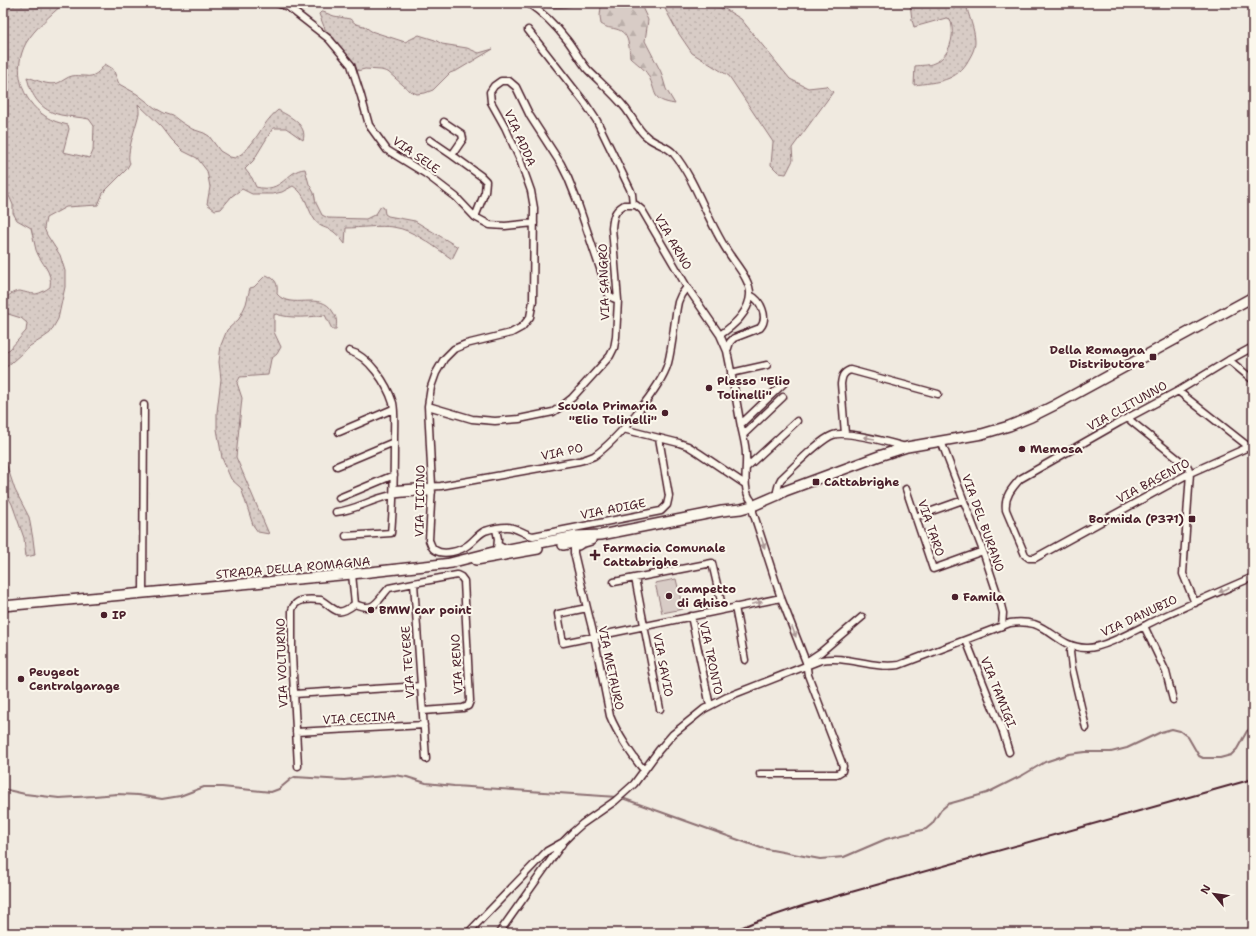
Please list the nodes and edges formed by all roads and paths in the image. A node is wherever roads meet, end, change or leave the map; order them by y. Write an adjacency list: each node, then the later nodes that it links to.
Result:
1 (277, 3): 8 (street, VIA SELE)
2 (528, 3): 11 (street)
3 (528, 30): 7 (street, VIA ARNO)
4 (444, 122): 6 (street)
5 (430, 140): 6 (street)
6 (452, 155): 8 (street)
7 (634, 204): 10 (street, VIA ARNO); 13 (street, VIA SANGRO)
8 (475, 217): 9 (street, VIA SELE)
9 (534, 223): 13 (street, VIA ADDA); 27 (street, VIA ADDA)
10 (687, 287): 14 (street, VIA ARNO); 32 (street, VIA PO)
11 (750, 295): 14 (street); 17 (street)
12 (1253, 297): 37 (main road, STRADA DELLA ROMAGNA)
13 (618, 300): 27 (street, VIA SANGRO)
14 (720, 335): 17 (street, VIA ARNO)
15 (1253, 347): 18 (street, VIA CLITUNNO)
16 (349, 351): 28 (street)
17 (727, 351): 20 (street, VIA ARNO)
18 (1229, 360): 21 (street); 23 (street, VIA CLITUNNO)
19 (767, 365): 20 (street)
20 (731, 373): 31 (street, VIA ARNO)
21 (1253, 380)
22 (784, 383): 31 (street)
23 (1178, 391): 29 (street, VIA CLITUNNO); 39 (street)
24 (938, 394): 35 (street)
25 (783, 397): 34 (street)
26 (144, 405): 66 (street)
27 (428, 406): 47 (street, VIA TICINO)
28 (393, 409): 33 (street); 38 (street)
29 (1129, 417): 43 (street); 46 (street, VIA CLITUNNO)
30 (797, 420): 42 (street)
31 (741, 424): 34 (street, VIA ARNO)
32 (623, 429): 36 (street); 47 (street, VIA PO)
33 (339, 432)
34 (744, 434): 42 (street, VIA ARNO)
35 (845, 434): 40 (street, one-way to 35); 49 (street)
36 (659, 438): 45 (street); 56 (street, VIA ADIGE)
37 (941, 441): 40 (main road, STRADA DELLA ROMAGNA); 52 (street, VIA DEL BURANO)
38 (394, 442): 41 (street); 44 (street)
39 (1251, 446): 43 (street, VIA BASENTO)
40 (907, 447): 49 (main road, STRADA DELLA ROMAGNA)
41 (337, 466)
42 (747, 467): 45 (street, VIA ARNO)
43 (1190, 473): 46 (street, VIA BASENTO); 68 (street)
44 (394, 475): 50 (street); 51 (street)
45 (745, 486): 53 (street)
46 (1014, 486)
47 (432, 489): 50 (street, VIA PO); 56 (street, VIA TICINO)
48 (906, 489): 55 (street, VIA TARO)
49 (781, 491): 53 (main road, STRADA DELLA ROMAGNA)
50 (394, 492): 54 (street, VIA PO); 57 (street)
51 (339, 498)
52 (963, 500): 55 (street); 59 (street, VIA DEL BURANO)
53 (753, 502): 58 (main road, STRADA DELLA ROMAGNA); 67 (street, one-way to 67)
54 (336, 512)
55 (915, 517): 59 (street, VIA TARO)
56 (496, 529): 60 (street)
57 (346, 536)
58 (577, 541): 60 (main road, STRADA DELLA ROMAGNA); 72 (street, VIA METAURO)
59 (983, 551): 74 (street, VIA DEL BURANO)
60 (500, 552): 61 (main road, STRADA DELLA ROMAGNA)
61 (352, 574): 66 (main road, STRADA DELLA ROMAGNA); 69 (street)
62 (1253, 577): 68 (street, VIA DANUBIO, one-way to 68)
63 (635, 578): 64 (street); 73 (street); 78 (street, VIA SAVIO)
64 (614, 582)
65 (414, 583): 69 (street); 86 (street, VIA TEVERE); 91 (street, VIA RENO)
66 (143, 594): 70 (main road, STRADA DELLA ROMAGNA)
67 (781, 598): 71 (street, one-way to 67); 85 (street, one-way to 85)
68 (1195, 603): 80 (street, VIA DANUBIO)
69 (355, 604): 87 (street, VIA VOLTURNO)
70 (3, 606)
71 (735, 607): 73 (street); 84 (street)
72 (586, 608): 81 (street, VIA METAURO); 81 (street)
73 (722, 610): 75 (street)
74 (1003, 613): 77 (street); 79 (street)
75 (691, 616): 78 (street); 89 (street, VIA TRONTO)
76 (862, 617): 85 (street)
77 (1010, 623): 79 (street, VIA DANUBIO); 83 (street, VIA DANUBIO)
78 (644, 626): 81 (street); 90 (street, VIA SAVIO)
79 (1002, 626): 82 (street, VIA DANUBIO)
80 (1144, 626): 83 (street, VIA DANUBIO); 88 (street)
81 (594, 636): 98 (street, VIA METAURO)
82 (966, 640): 85 (street, VIA DANUBIO); 95 (street, VIA TAMIGI)
83 (1072, 646): 93 (street)
84 (745, 660)
85 (805, 664): 89 (street); 99 (street)
86 (421, 686): 87 (street); 91 (street, VIA TEVERE)
87 (294, 694): 94 (street, VIA VOLTURNO)
88 (1173, 700)
89 (710, 706): 98 (street)
90 (660, 709)
91 (423, 711): 92 (street, VIA TEVERE)
92 (424, 726): 94 (street, VIA CECINA); 96 (street, VIA TEVERE)
93 (1086, 728)
94 (296, 732): 97 (street, VIA VOLTURNO)
95 (1009, 752)
96 (426, 759)
97 (298, 766)
98 (644, 770): 100 (street)
99 (760, 774)
100 (563, 842): 101 (street); 102 (street)
101 (468, 933)
102 (499, 933)

